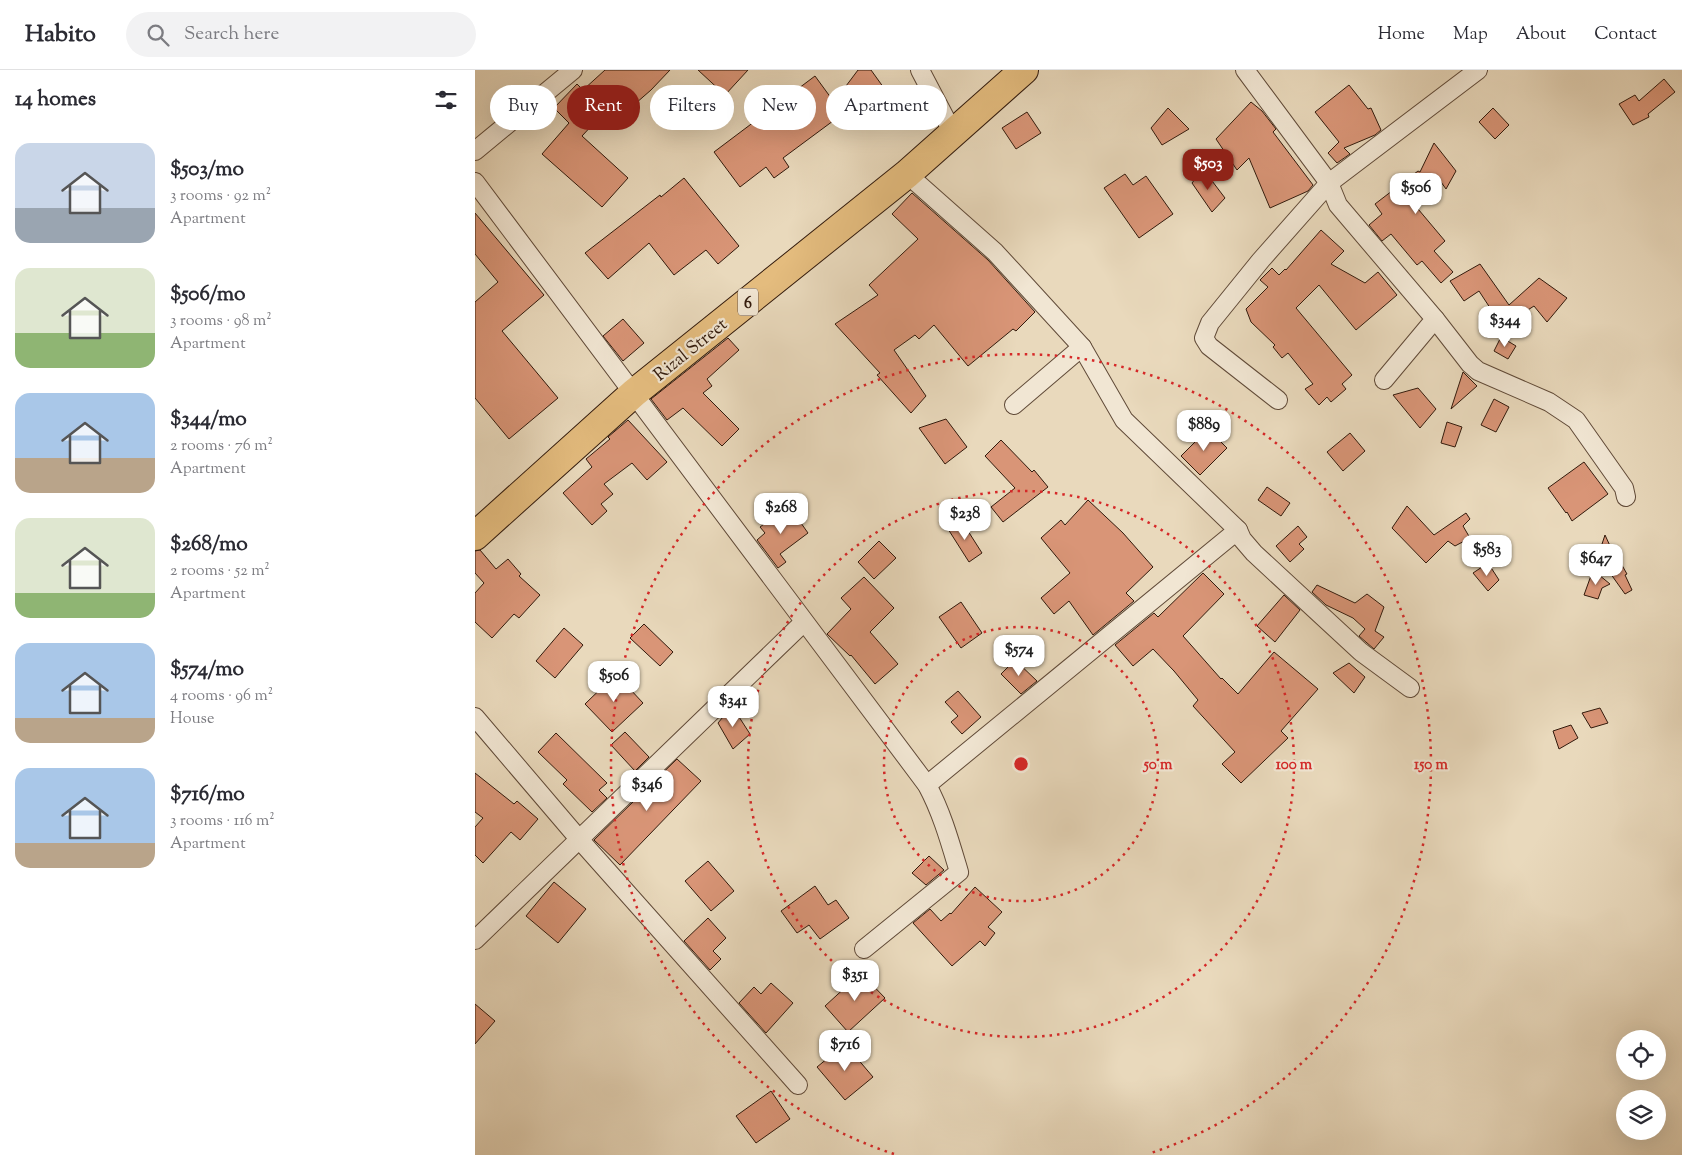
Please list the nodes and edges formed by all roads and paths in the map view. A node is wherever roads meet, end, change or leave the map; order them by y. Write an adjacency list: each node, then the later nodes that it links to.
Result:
1 (573, 70): 7 (street)
2 (920, 70): 6 (street)
3 (1024, 70): 6 (highway, Rizal Street / 6)
4 (1245, 70): 10 (street)
5 (1478, 70): 10 (street)
6 (953, 133): 8 (highway, Rizal Street / 6)
7 (475, 151)
8 (907, 174): 12 (street); 14 (highway, Rizal Street / 6)
9 (475, 182): 14 (street)
10 (1329, 183): 11 (street); 15 (street)
11 (1435, 319): 13 (street); 17 (street)
12 (1082, 347): 16 (street); 18 (street)
13 (1384, 380)
14 (634, 393): 19 (highway, Rizal Street / 6); 20 (street)
15 (1278, 400)
16 (1014, 405)
17 (1626, 497)
18 (1238, 530): 21 (street); 23 (street)
19 (475, 536)
20 (804, 622): 23 (street); 24 (street)
21 (1409, 688)
22 (475, 717): 24 (street)
23 (927, 785): 26 (street)
24 (579, 839): 25 (street); 27 (street)
25 (475, 940)
26 (864, 948)
27 (798, 1085)

